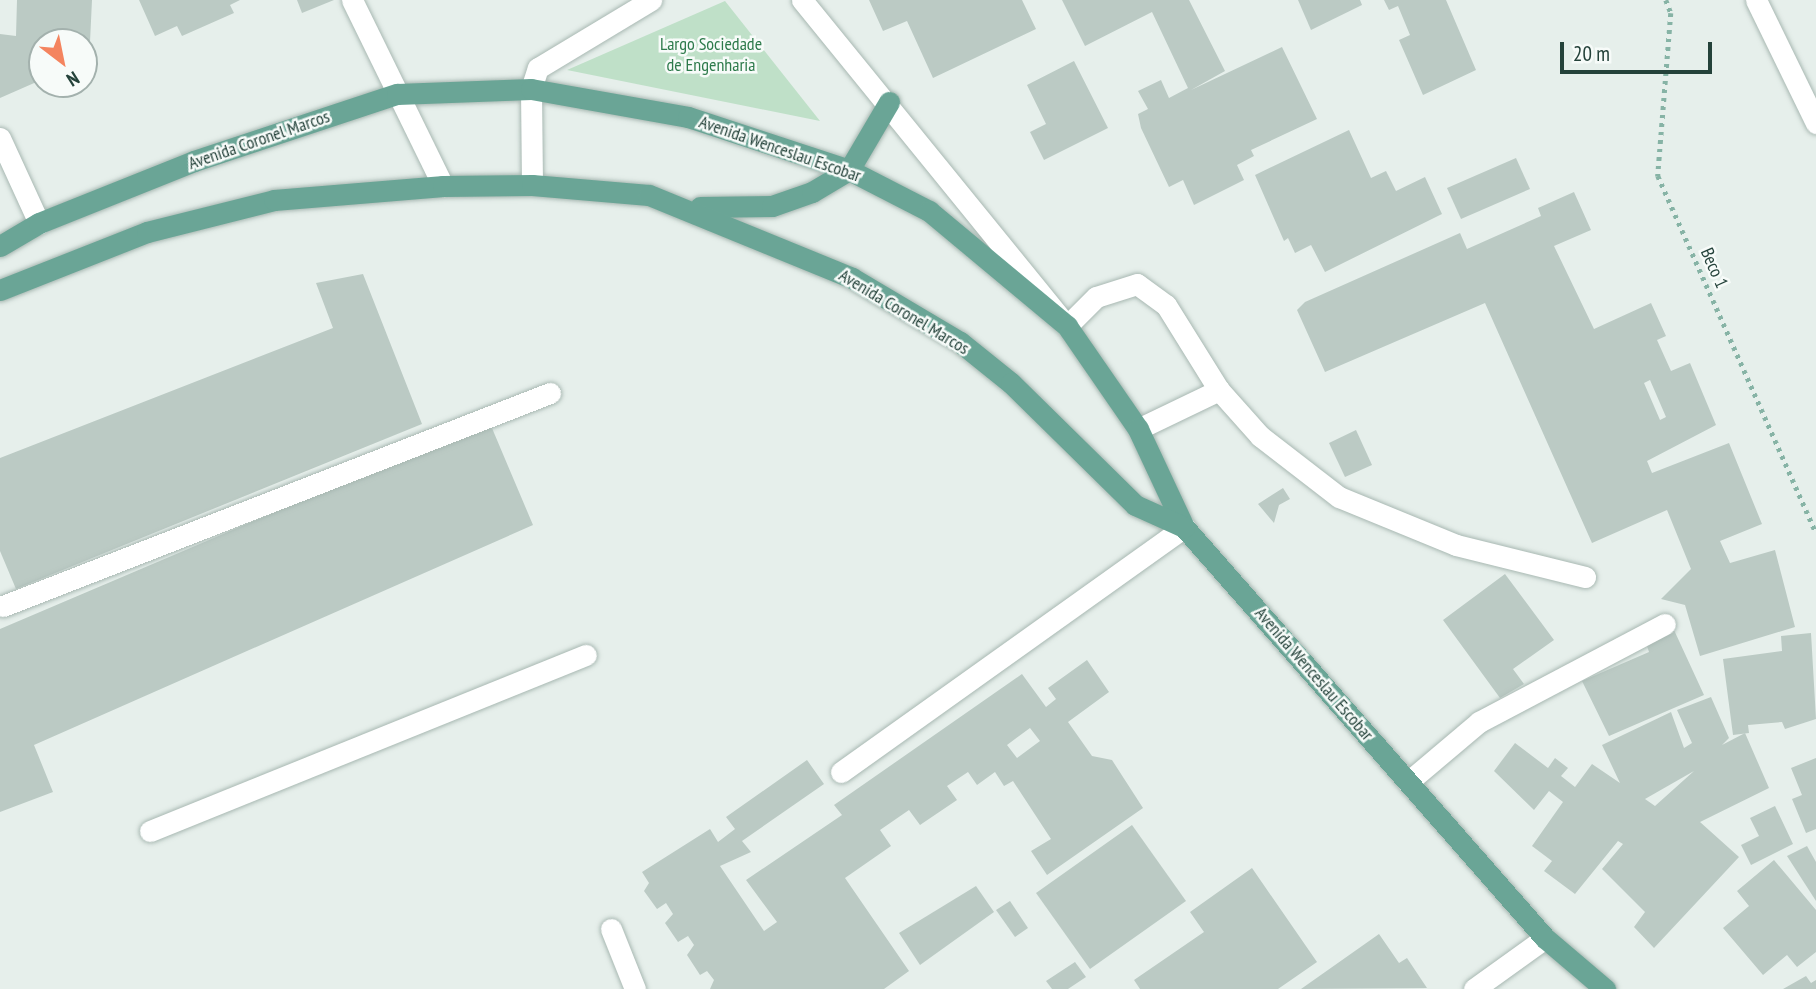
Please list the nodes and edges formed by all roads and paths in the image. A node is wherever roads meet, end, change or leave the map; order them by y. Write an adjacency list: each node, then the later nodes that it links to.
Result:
1 (352, 0): 7 (street)
2 (651, 0): 6 (street)
3 (802, 0): 8 (street, Avenida Wenceslau Escobar)
4 (1666, 0): 23 (path, Beco 1)
5 (1756, 0): 9 (street)
6 (531, 89): 7 (main road, Avenida Coronel Marcos); 11 (main road, Avenida Wenceslau Escobar); 12 (street)
7 (397, 94): 13 (street); 15 (main road, Avenida Coronel Marcos)
8 (888, 102): 11 (main road); 18 (street, Avenida Wenceslau Escobar)
9 (1816, 123)
10 (0, 138): 15 (street)
11 (849, 170): 14 (main road); 18 (main road, Avenida Wenceslau Escobar)
12 (532, 185): 13 (main road, Avenida Coronel Marcos); 14 (main road, Avenida Coronel Marcos)
13 (443, 186): 17 (main road, Avenida Coronel Marcos)
14 (649, 195): 22 (main road, Avenida Coronel Marcos)
15 (39, 223): 16 (main road, Avenida Coronel Marcos)
16 (0, 246)
17 (0, 290)
18 (1067, 327): 19 (street); 21 (main road, Avenida Wenceslau Escobar)
19 (1219, 390): 21 (street); 24 (street)
20 (550, 393): 25 (street)
21 (1138, 429): 22 (main road, Avenida Wenceslau Escobar)
22 (1184, 527): 28 (street); 29 (main road, Avenida Wenceslau Escobar)
23 (1816, 533)
24 (1584, 577)
25 (3, 606)
26 (1665, 624): 29 (street)
27 (586, 655): 30 (street)
28 (841, 772)
29 (1408, 782): 32 (main road, Avenida Wenceslau Escobar)
30 (150, 831)
31 (611, 929): 33 (street)
32 (1545, 938): 34 (street); 35 (main road, Avenida Wenceslau Escobar)
33 (635, 989)
34 (1474, 989)
35 (1605, 989)

